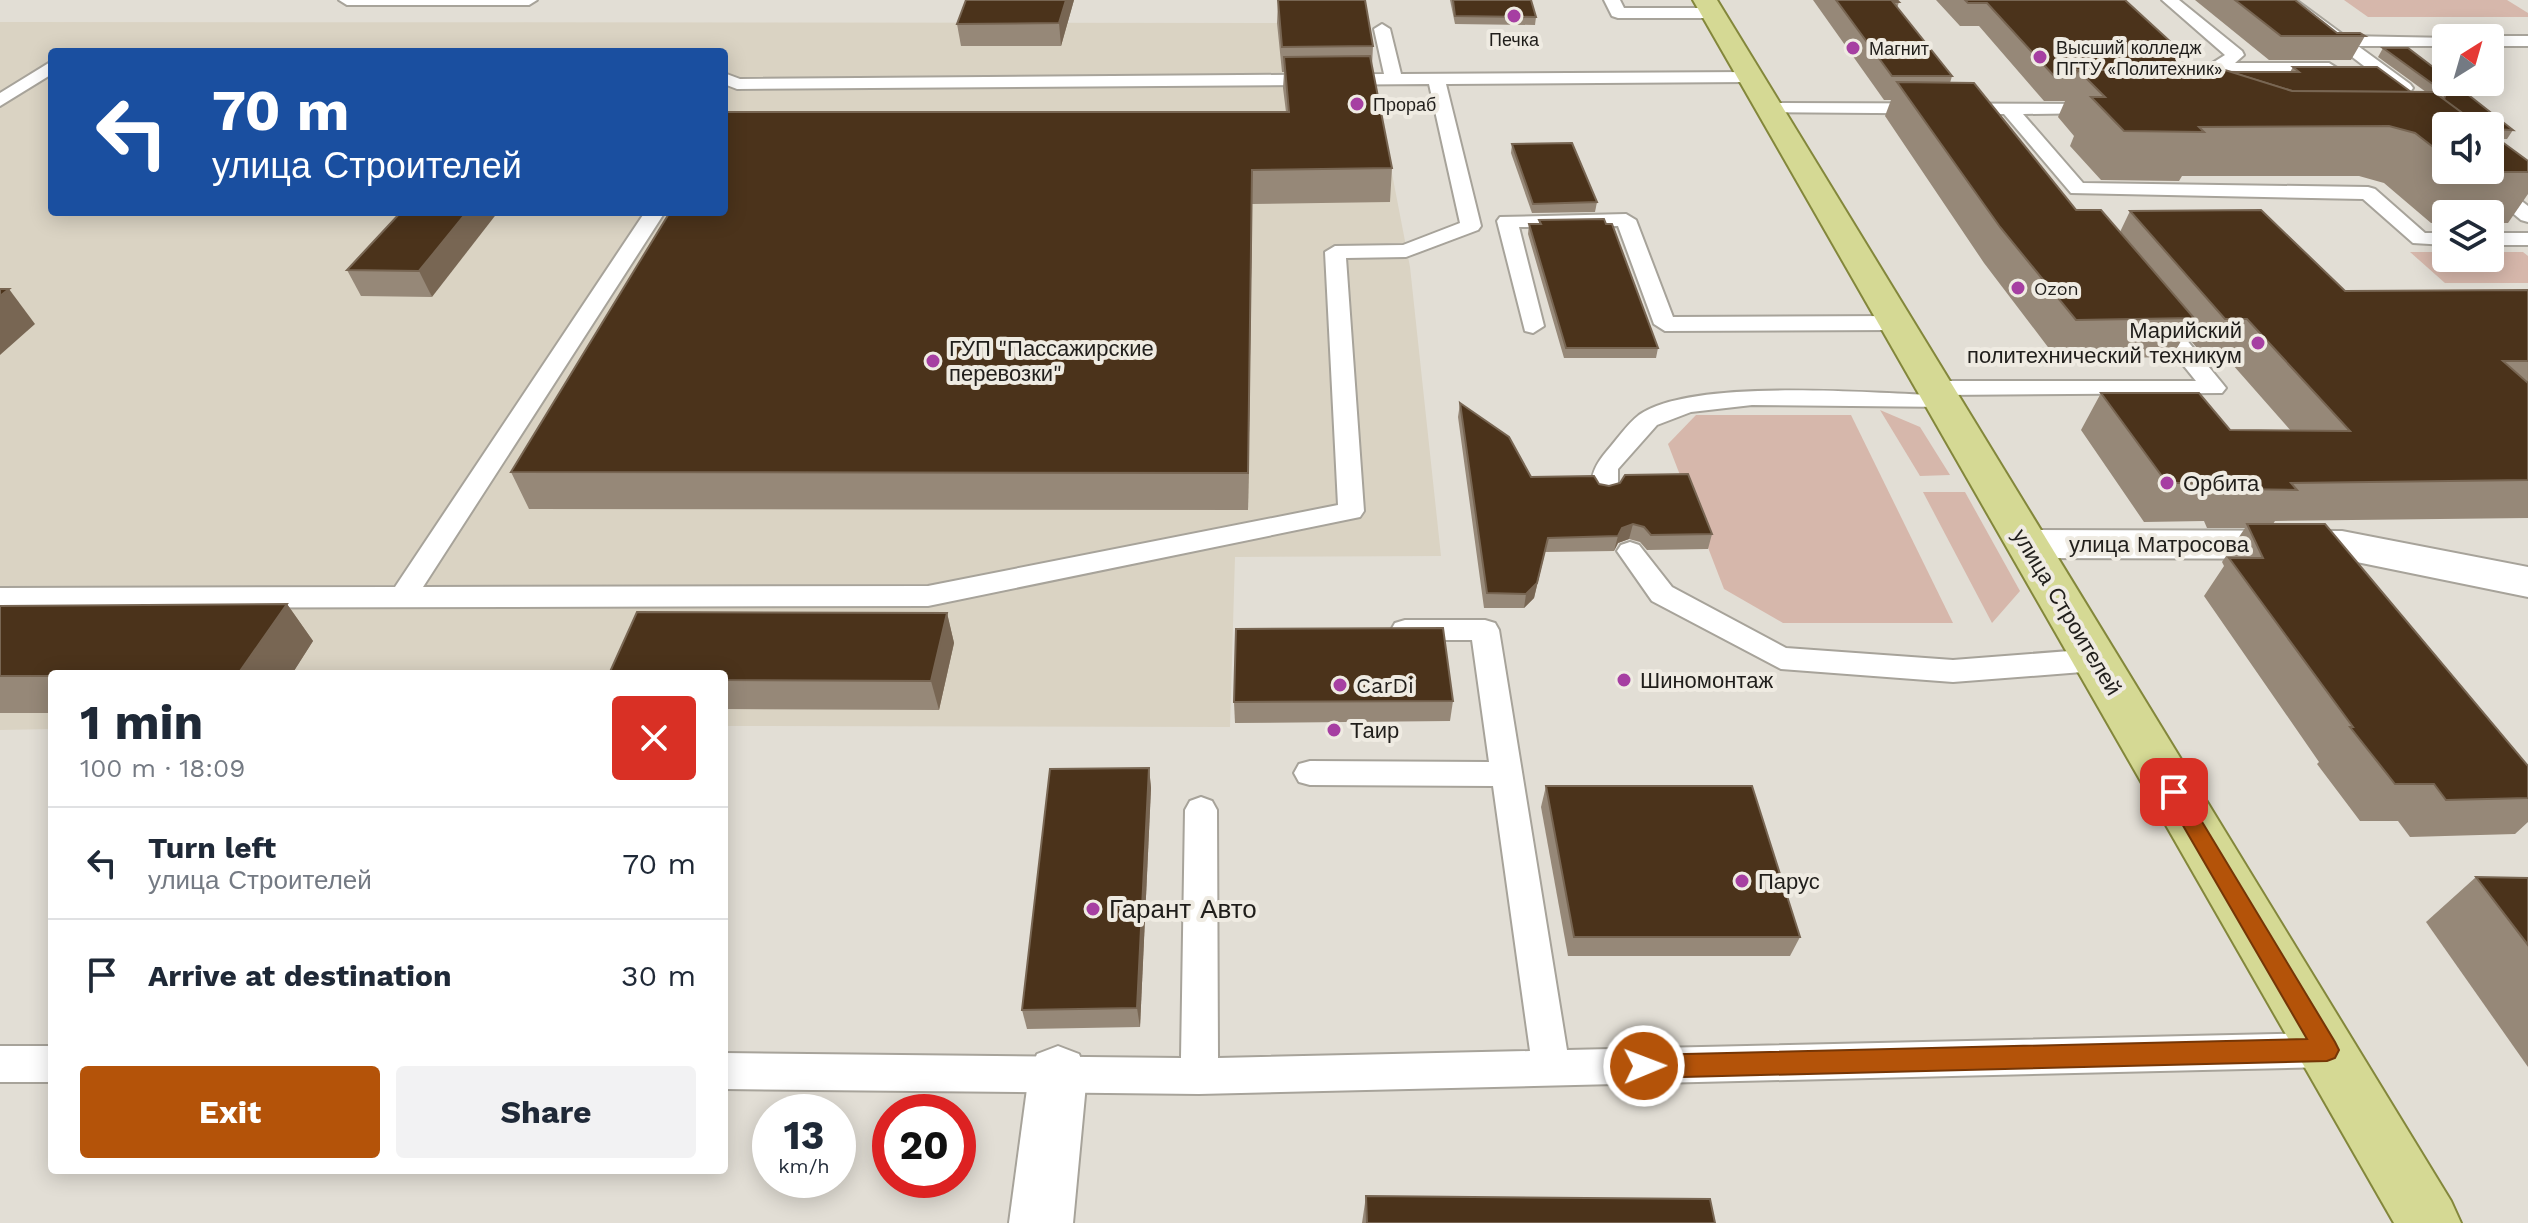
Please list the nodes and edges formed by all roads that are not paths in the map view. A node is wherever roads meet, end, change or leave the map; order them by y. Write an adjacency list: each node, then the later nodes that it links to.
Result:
1 (347, 0): 2 (lane)
2 (529, 0)
3 (1612, 0): 6 (lane)
4 (2170, 0): 12 (lane)
5 (2286, 0): 8 (lane)
6 (1708, 6): 18 (main road, улица Строителей)
7 (1382, 29): 15 (lane)
8 (2341, 41): 9 (lane); 13 (lane)
9 (2432, 41)
10 (2504, 41): 11 (lane)
11 (2528, 41)
12 (2213, 68): 13 (lane); 23 (lane)
13 (2377, 68): 19 (lane)
14 (48, 69): 20 (lane)
15 (1394, 79): 16 (lane); 17 (lane)
16 (1436, 79): 18 (lane); 38 (lane)
17 (728, 80)
18 (1759, 92): 21 (lane); 31 (main road, улица Строителей)
19 (2414, 96)
20 (0, 101)
21 (2009, 109): 22 (lane); 27 (lane)
22 (2118, 109)
23 (2180, 110)
24 (2488, 184): 26 (lane)
25 (652, 216): 38 (lane)
26 (2528, 216)
27 (2432, 239)
28 (2504, 239): 29 (lane)
29 (2528, 239)
30 (2138, 295): 33 (lane)
31 (1895, 323): 32 (lane); 33 (main road, улица Строителей)
32 (1533, 326)
33 (1938, 395): 34 (lane); 35 (main road, улица Строителей)
34 (1605, 490)
35 (2027, 544): 37 (street, улица Матросова); 41 (main road, улица Строителей)
36 (1630, 551): 41 (lane)
37 (2528, 582)
38 (403, 597): 39 (lane)
39 (0, 598)
40 (1378, 629): 43 (lane)
41 (2095, 660): 45 (main road, улица Строителей)
42 (1310, 773): 43 (lane)
43 (1506, 774): 48 (lane)
44 (1201, 810): 51 (lane)
45 (2327, 1050): 48 (lane); 53 (main road, улица Строителей)
46 (0, 1064): 47 (lane)
47 (48, 1064)
48 (1551, 1068): 51 (lane)
49 (728, 1071): 50 (lane)
50 (1058, 1074): 51 (lane); 52 (street)
51 (1199, 1076)
52 (1041, 1223)
53 (2429, 1223)

